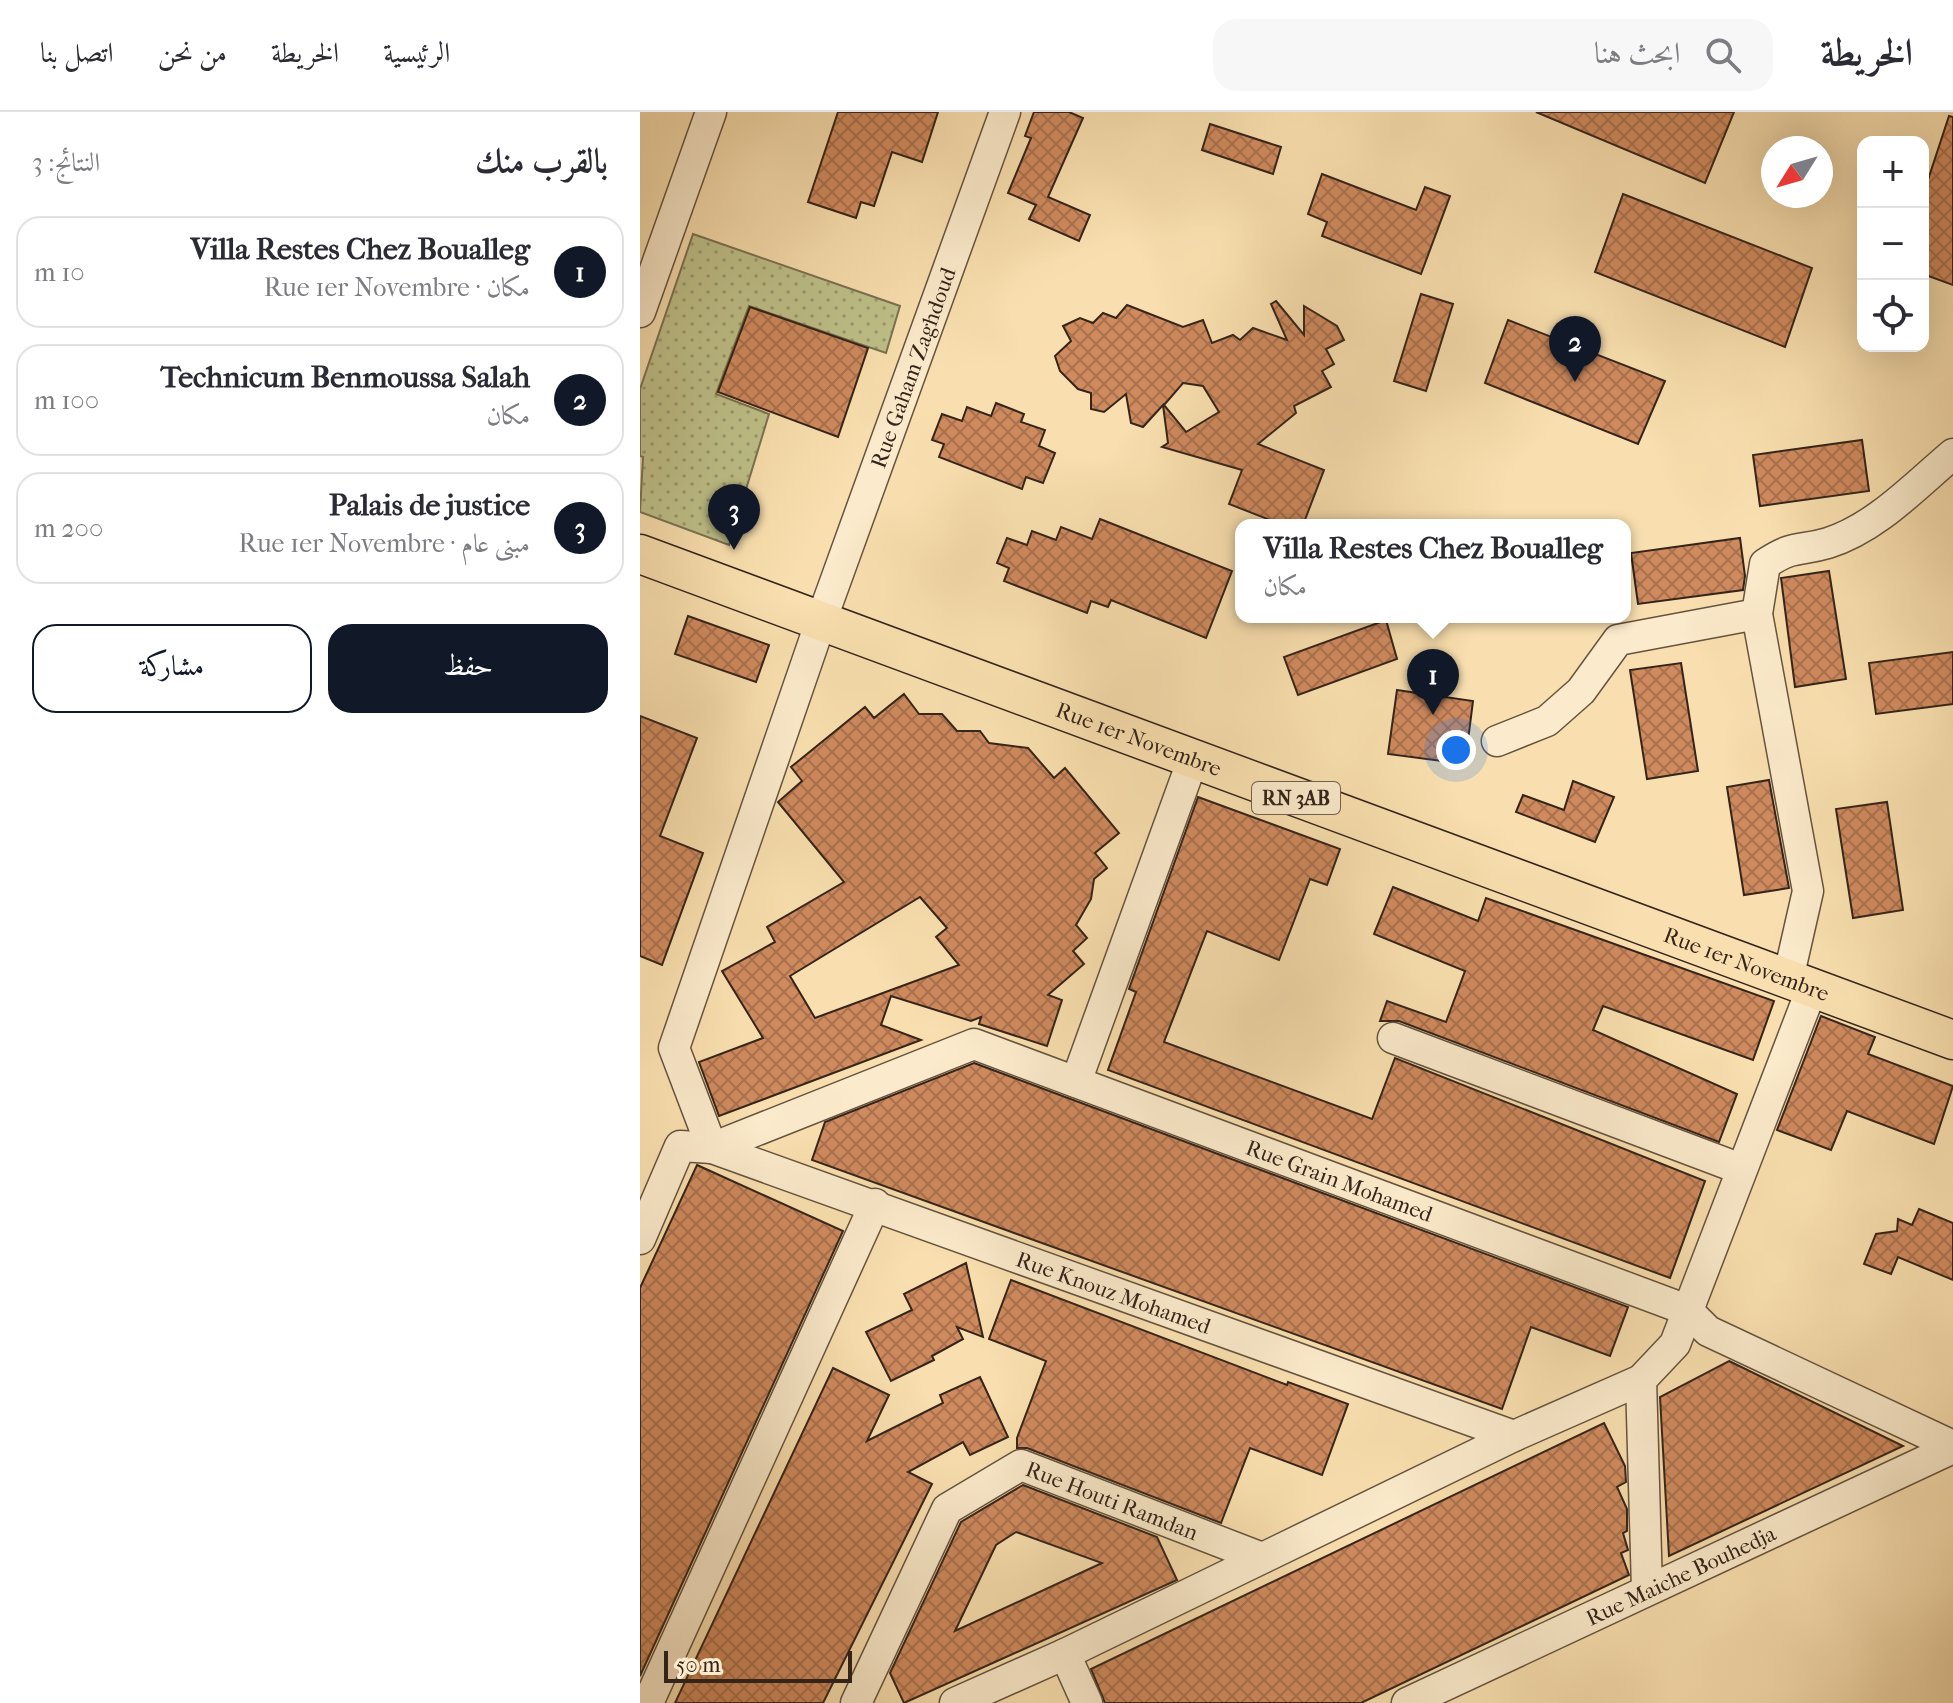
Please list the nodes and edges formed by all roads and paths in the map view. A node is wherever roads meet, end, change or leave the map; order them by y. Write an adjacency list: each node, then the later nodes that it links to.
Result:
1 (711, 112): 3 (street)
2 (1005, 112): 7 (street, Rue Gaham Zaghdoud)
3 (640, 312)
4 (1953, 454): 6 (street)
5 (640, 554): 7 (main road, Rue 1er Novembre / RN 3AB)
6 (1757, 614): 8 (street); 10 (street)
7 (821, 621): 9 (main road, Rue 1er Novembre / RN 3AB); 13 (street, Rue Gaham Zaghdoud)
8 (1497, 741)
9 (1193, 759): 10 (main road, Rue 1er Novembre / RN 3AB); 14 (street)
10 (1800, 984): 12 (main road, Rue 1er Novembre / RN 3AB); 17 (street)
11 (1393, 1038): 17 (street)
12 (1953, 1040)
13 (674, 1048): 15 (street); 16 (street)
14 (1076, 1082): 16 (street, Rue Grain Mohamed); 20 (street, Rue Grain Mohamed)
15 (680, 1146): 16 (street); 19 (street)
16 (712, 1148): 18 (street, Rue Knouz Mohamed)
17 (1741, 1169): 20 (street)
18 (875, 1204): 22 (street, Rue Knouz Mohamed); 27 (street)
19 (640, 1239)
20 (1687, 1310): 21 (street); 23 (street, Rue Grain Mohamed)
21 (1641, 1380): 22 (street); 25 (street)
22 (1514, 1436): 24 (street)
23 (1953, 1447): 25 (street, Rue Maiche Bouhedja)
24 (1262, 1558): 26 (street); 28 (street, Rue Houti Ramdan)
25 (1647, 1589): 31 (street, Rue Maiche Bouhedja)
26 (1065, 1654): 29 (street); 30 (street)
27 (648, 1703)
28 (856, 1703)
29 (955, 1703)
30 (1087, 1703)
31 (1407, 1703)

